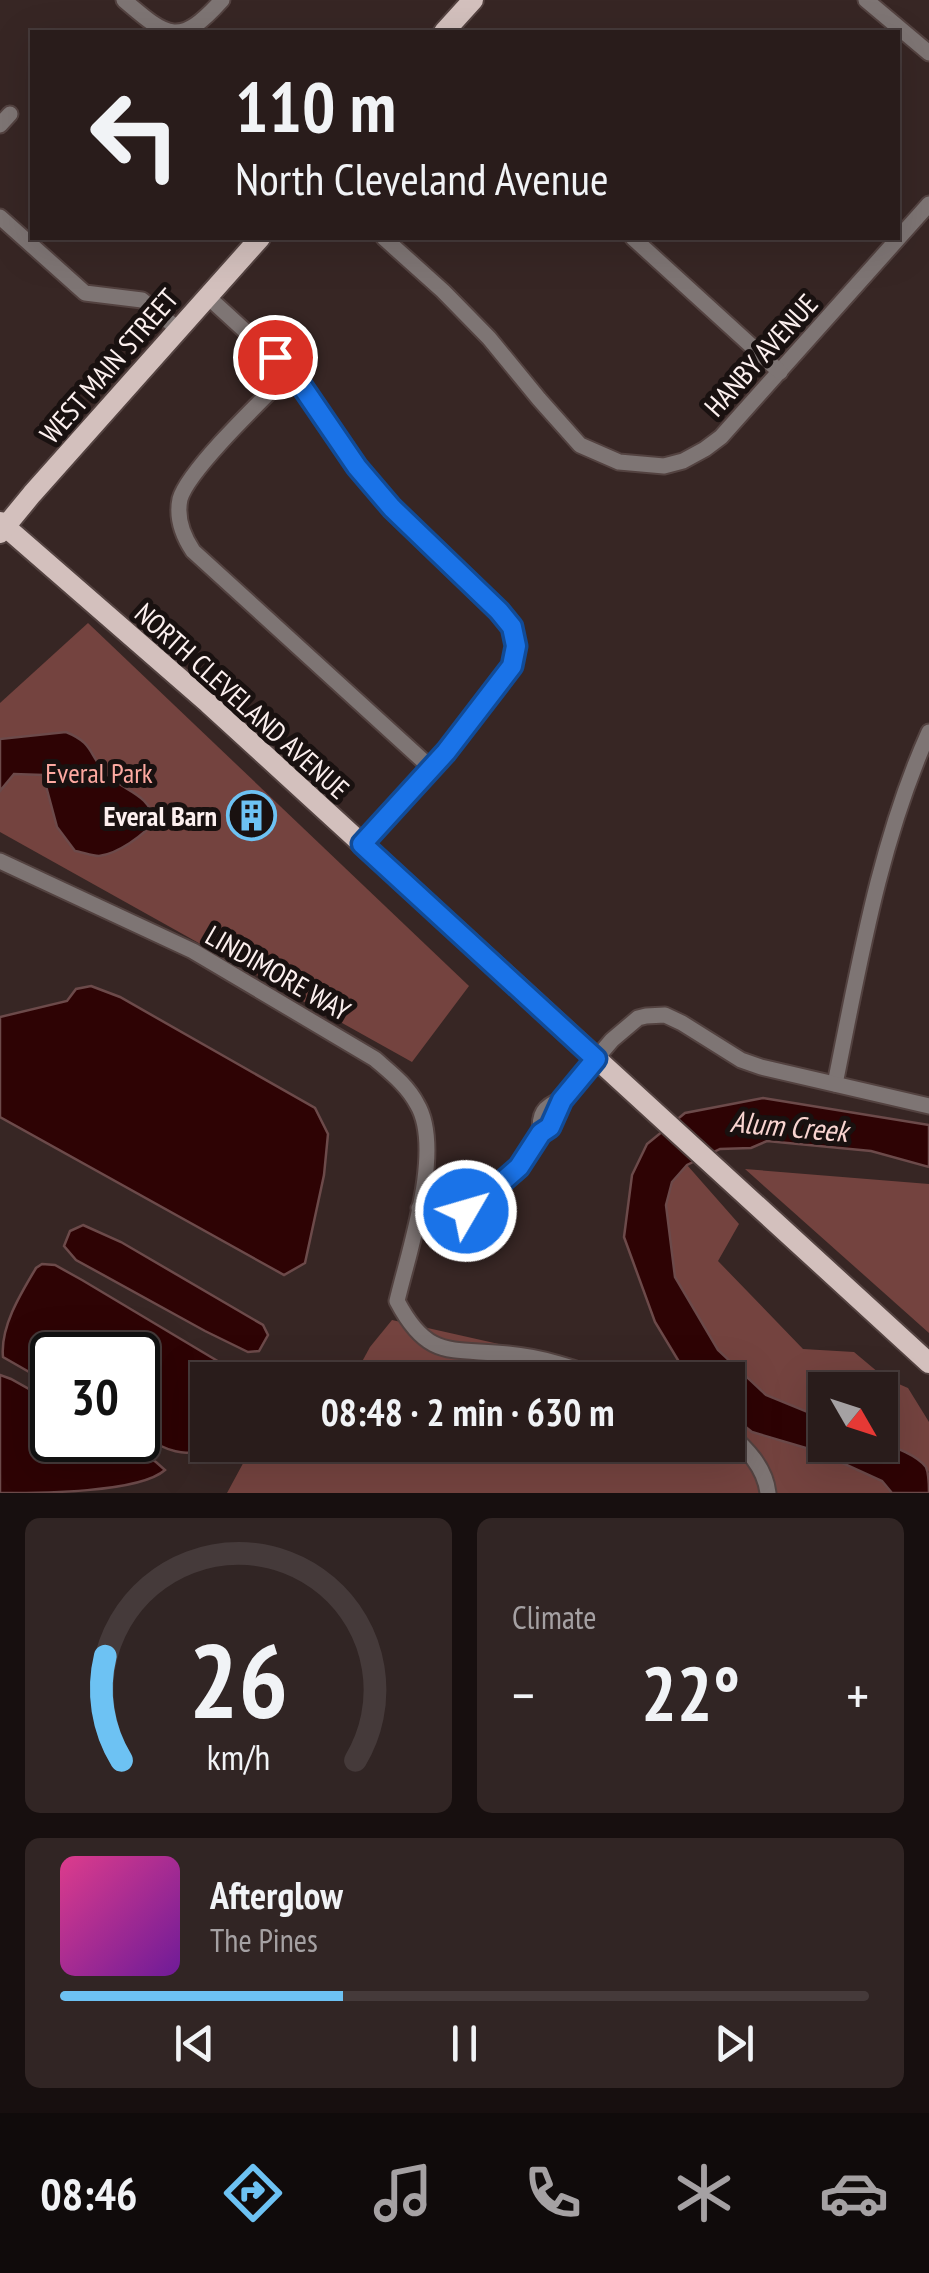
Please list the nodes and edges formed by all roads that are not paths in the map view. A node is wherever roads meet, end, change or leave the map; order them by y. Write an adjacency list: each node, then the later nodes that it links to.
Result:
1 (124, 0): 5 (street)
2 (222, 0): 6 (street)
3 (473, 0): 7 (main road)
4 (866, 0): 8 (street)
5 (164, 30)
6 (185, 30)
7 (446, 30)
8 (929, 54)
9 (929, 204): 11 (street, HANBY AVENUE)
10 (0, 217): 17 (street)
11 (900, 230)
12 (258, 240): 16 (main road, WEST MAIN STREET)
13 (386, 240): 19 (street, HANBY AVENUE)
14 (635, 240): 19 (street)
15 (887, 242): 19 (street, HANBY AVENUE)
16 (207, 296): 17 (main road, WEST MAIN STREET); 18 (street)
17 (178, 329): 20 (main road, WEST MAIN STREET)
18 (290, 372): 22 (street); 22 (street)
19 (780, 372)
20 (2, 527): 23 (main road, NORTH CLEVELAND AVENUE)
21 (929, 732): 26 (street)
22 (431, 768): 23 (street)
23 (362, 844): 25 (main road, NORTH CLEVELAND AVENUE)
24 (0, 861): 28 (street, LINDIMORE WAY)
25 (596, 1059): 26 (street); 28 (street); 30 (main road, NORTH CLEVELAND AVENUE)
26 (834, 1084): 27 (street)
27 (929, 1106)
28 (419, 1208): 29 (street, LINDIMORE WAY)
29 (554, 1362)
30 (929, 1363)
31 (745, 1447): 32 (street)
32 (768, 1493)

